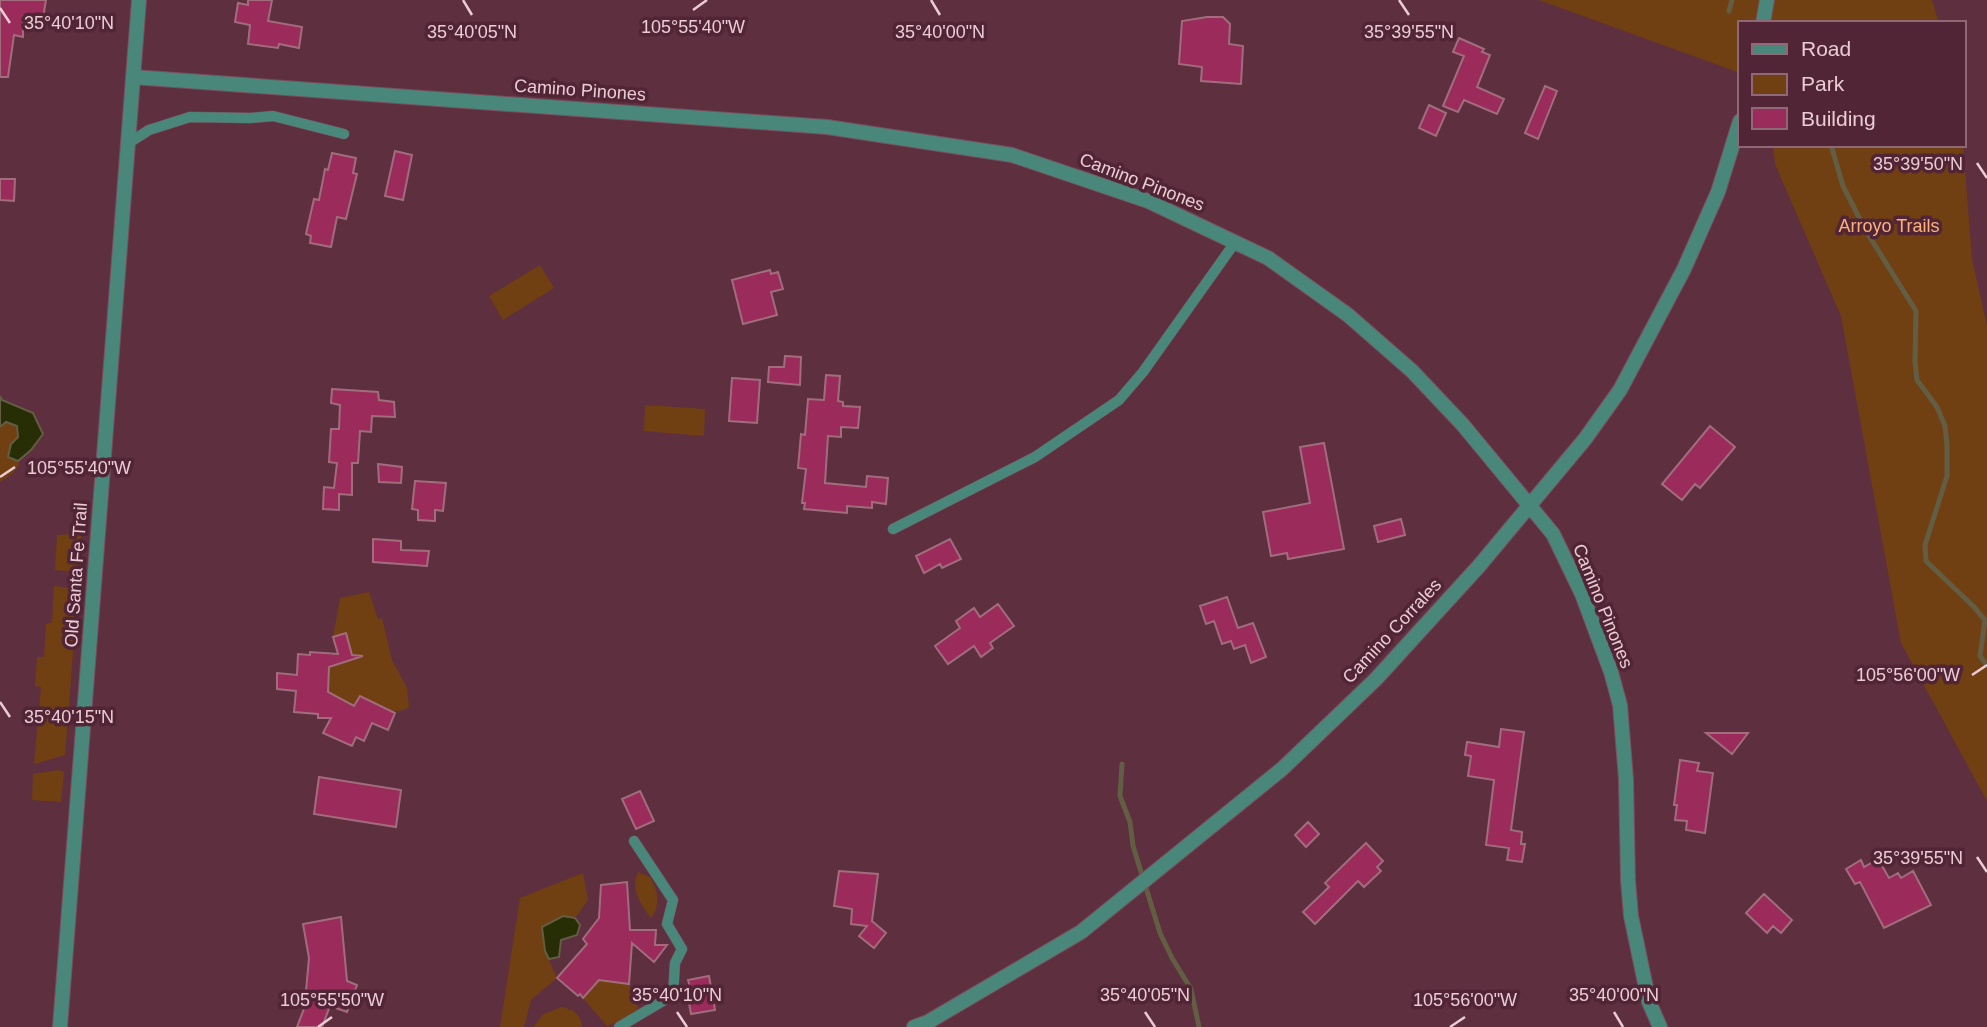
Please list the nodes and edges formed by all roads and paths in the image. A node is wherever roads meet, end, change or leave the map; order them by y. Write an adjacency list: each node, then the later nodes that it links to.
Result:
1 (139, 0): 4 (street, Old Santa Fe Trail)
2 (1767, 0): 3 (street)
3 (1763, 21)
4 (133, 77): 7 (street, Old Santa Fe Trail); 8 (street, Camino Pinones)
5 (1738, 127): 9 (street, Camino Corrales)
6 (344, 134): 7 (lane)
7 (127, 144): 12 (street, Old Santa Fe Trail)
8 (1236, 241): 9 (street, Camino Pinones); 10 (lane)
9 (1530, 505): 14 (street, Camino Corrales); 15 (street, Camino Pinones)
10 (893, 529)
11 (634, 841): 13 (lane)
12 (60, 1027)
13 (618, 1027)
14 (914, 1027)
15 (1660, 1027)

